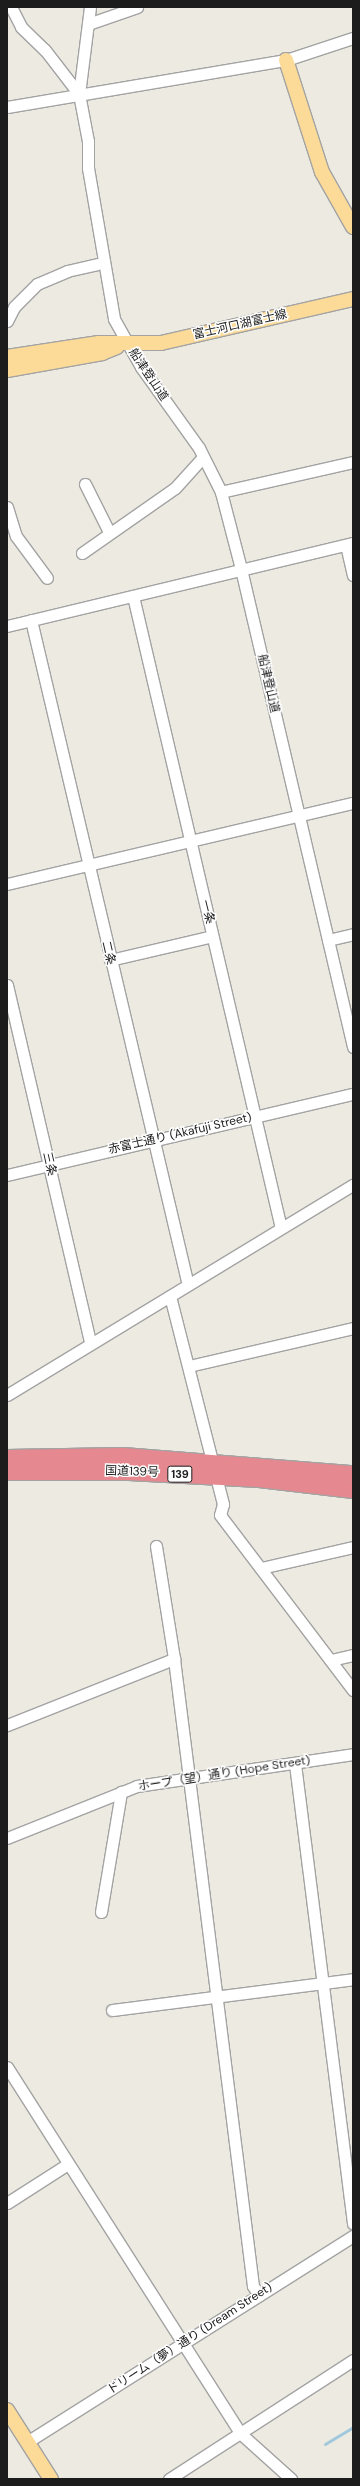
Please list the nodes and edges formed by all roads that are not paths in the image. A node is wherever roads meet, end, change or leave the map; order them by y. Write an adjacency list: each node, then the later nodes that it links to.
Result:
1 (11, 7): 7 (street)
2 (90, 7): 4 (street)
3 (137, 7): 4 (street)
4 (88, 24): 7 (street)
5 (353, 38): 6 (street)
6 (286, 60): 7 (street); 9 (main road)
7 (79, 94): 8 (street); 13 (street, 船津登山道)
8 (7, 107)
9 (353, 227)
10 (97, 264): 12 (street)
11 (353, 298): 13 (main road, 富士河口湖富士線)
12 (7, 321)
13 (127, 344): 14 (main road, 富士河口湖富士線); 15 (main road, 富士河口湖富士線); 16 (street, 船津登山道)
14 (7, 357)
15 (7, 370)
16 (203, 457): 19 (street, 船津登山道); 21 (street)
17 (353, 462): 19 (street)
18 (85, 484): 21 (street)
19 (221, 492): 24 (street, 船津登山道)
20 (7, 507): 26 (street)
21 (109, 532): 23 (street)
22 (349, 544): 24 (street); 25 (street)
23 (82, 553)
24 (241, 569): 27 (street); 31 (street, 船津登山道)
25 (353, 575)
26 (47, 578)
27 (133, 596): 28 (street); 32 (street, 一条)
28 (31, 620): 29 (street); 33 (street, 二条)
29 (7, 626)
30 (353, 803): 31 (street)
31 (299, 816): 32 (street); 37 (street, 船津登山道)
32 (190, 841): 33 (street); 36 (street, 一条)
33 (88, 865): 34 (street); 38 (street, 二条)
34 (7, 884)
35 (353, 934): 37 (street)
36 (212, 936): 38 (street); 42 (street, 一条)
37 (328, 940): 40 (street, 船津登山道)
38 (110, 960): 43 (street, 二条)
39 (7, 985): 44 (street, 三条)
40 (353, 1047)
41 (353, 1094): 42 (street, 赤富士通り (Akafuji Street))
42 (256, 1116): 43 (street, 赤富士通り (Akafuji Street)); 47 (street, 一条)
43 (154, 1140): 44 (street, 赤富士通り (Akafuji Street)); 48 (street, 二条)
44 (49, 1165): 45 (street, 赤富士通り (Akafuji Street)); 51 (street, 三条)
45 (7, 1175)
46 (353, 1185): 47 (street)
47 (281, 1228): 48 (street)
48 (188, 1285): 49 (street)
49 (170, 1296): 51 (street); 52 (street)
50 (353, 1328): 52 (street)
51 (90, 1344): 53 (street)
52 (189, 1366): 55 (street)
53 (7, 1395)
54 (7, 1458): 55 (highway, 国道139号 / 139)
55 (214, 1469): 56 (highway, 国道139号 / 139); 57 (highway, 国道139号 / 139); 58 (highway, 国道139号 / 139); 61 (street)
56 (7, 1472)
57 (353, 1474)
58 (353, 1490)
59 (156, 1546): 63 (street)
60 (353, 1547): 61 (street)
61 (260, 1568): 64 (street)
62 (353, 1655): 64 (street)
63 (174, 1659): 66 (street); 69 (street)
64 (332, 1660): 65 (street)
65 (353, 1690)
66 (7, 1725)
67 (353, 1754): 68 (street, ホープ（望）通り (Hope Street))
68 (295, 1764): 69 (street, ホープ（望）通り (Hope Street)); 74 (street)
69 (188, 1778): 70 (street, ホープ（望）通り (Hope Street)); 75 (street)
70 (121, 1792): 71 (street, ホープ（望）通り (Hope Street)); 72 (street)
71 (7, 1838)
72 (101, 1912)
73 (353, 1979): 74 (street)
74 (323, 1983): 75 (street); 80 (street)
75 (216, 1996): 76 (street); 82 (street)
76 (112, 2010)
77 (7, 2068): 78 (street)
78 (68, 2164): 79 (street); 83 (street)
79 (7, 2204)
80 (353, 2224)
81 (353, 2236): 82 (street, ドリーム（夢）通り (Dream Street))
82 (259, 2295): 83 (street, ドリーム（夢）通り (Dream Street))
83 (184, 2344): 86 (street); 87 (street, ドリーム（夢）通り (Dream Street))
84 (353, 2360): 86 (street)
85 (7, 2410): 87 (main road)
86 (240, 2433): 89 (street); 90 (street)
87 (28, 2442): 88 (main road)
88 (52, 2479)
89 (169, 2479)
90 (291, 2479)

